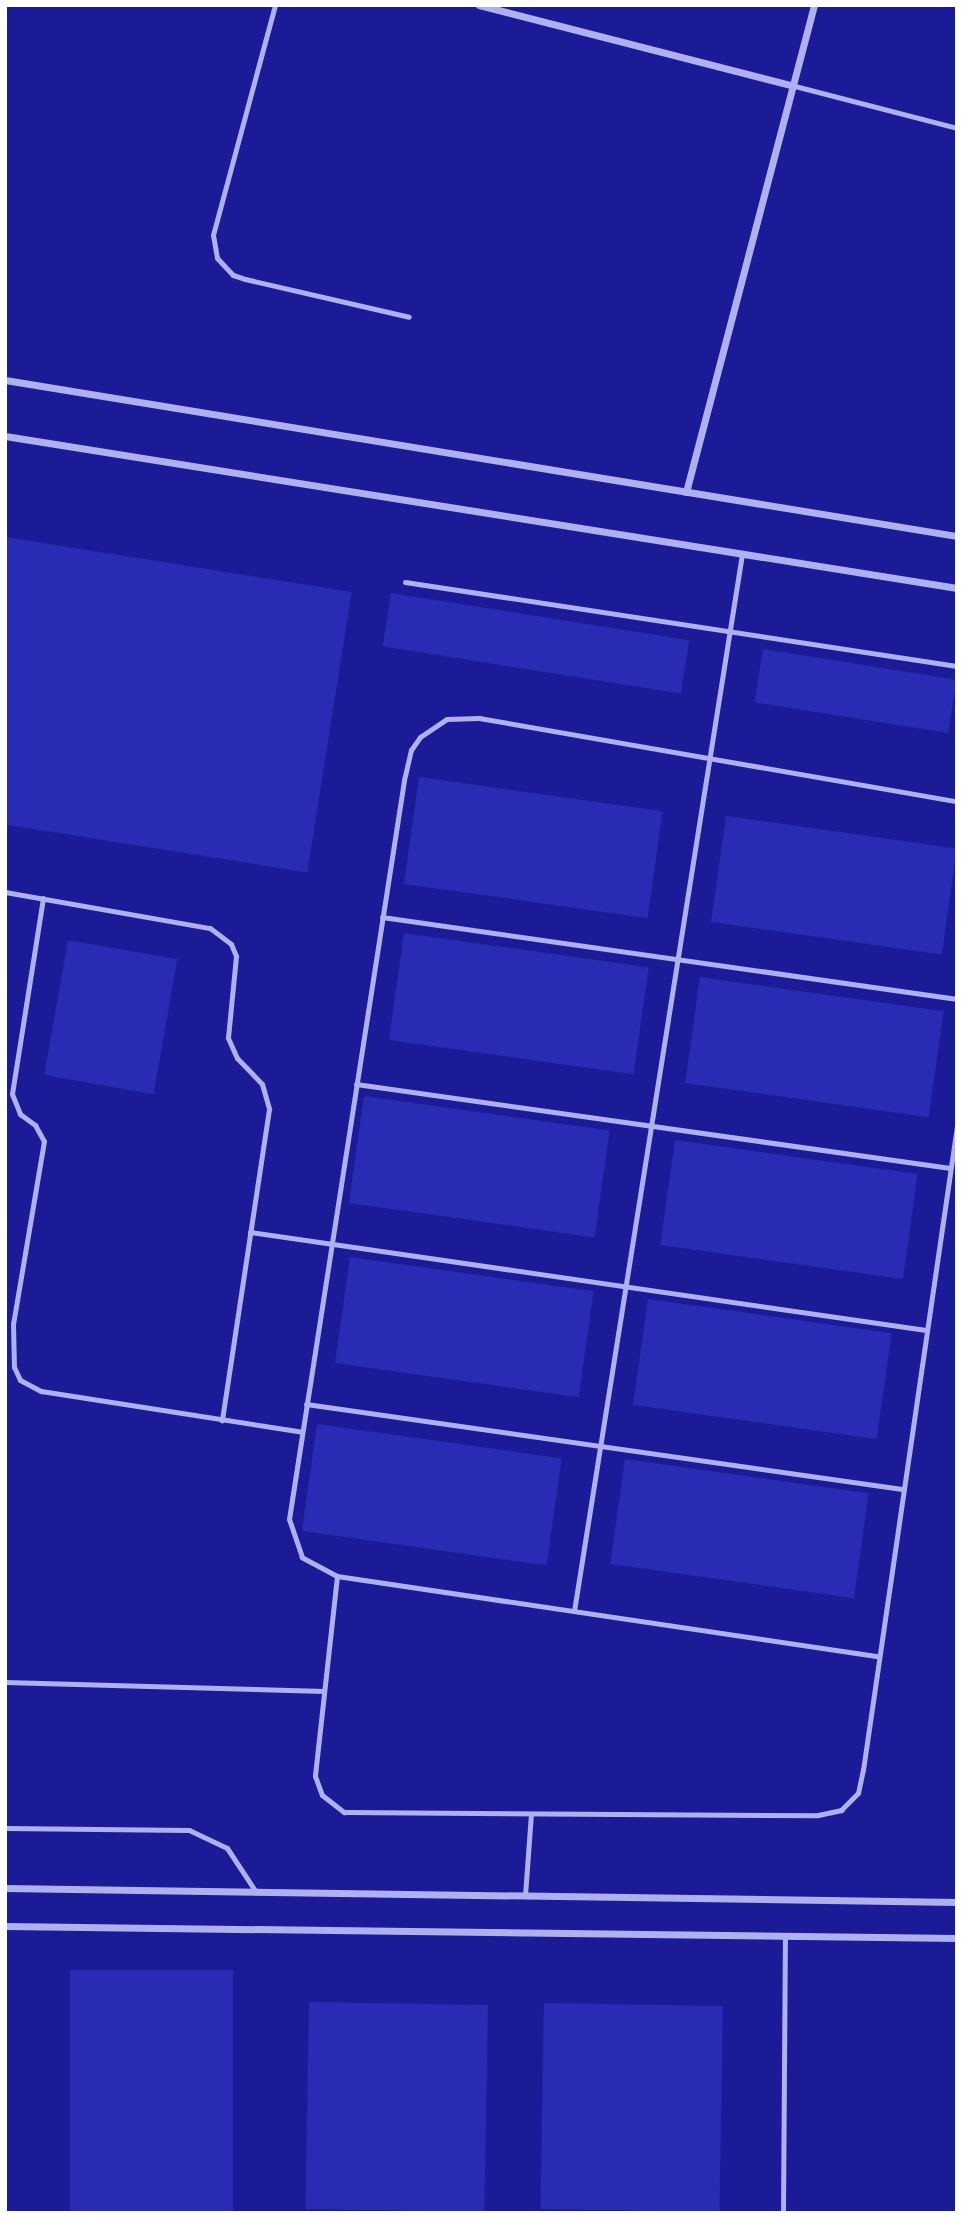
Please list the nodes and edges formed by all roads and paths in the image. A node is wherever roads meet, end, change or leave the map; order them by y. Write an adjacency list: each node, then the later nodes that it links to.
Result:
1 (275, 5): 6 (lane)
2 (479, 5): 4 (street)
3 (814, 5): 4 (street)
4 (791, 85): 5 (lane); 9 (street)
5 (957, 128)
6 (409, 317)
7 (5, 380): 9 (street)
8 (5, 436): 11 (street)
9 (686, 492): 10 (street)
10 (957, 536)
11 (742, 554): 13 (street); 14 (lane)
12 (405, 582): 14 (lane)
13 (957, 589)
14 (730, 631): 15 (lane); 16 (lane)
15 (957, 666)
16 (710, 758): 17 (lane); 20 (lane); 21 (lane)
17 (957, 801)
18 (5, 892): 19 (lane)
19 (43, 898): 27 (lane); 32 (lane)
20 (382, 917): 21 (lane); 23 (lane)
21 (678, 959): 22 (lane); 24 (lane)
22 (957, 999)
23 (356, 1084): 24 (lane); 28 (lane)
24 (651, 1126): 26 (lane); 29 (lane)
25 (957, 1126): 26 (lane)
26 (950, 1168): 30 (lane)
27 (250, 1231): 28 (lane); 32 (lane)
28 (331, 1245): 29 (lane); 31 (lane)
29 (626, 1287): 30 (lane); 34 (lane)
30 (926, 1330): 35 (lane)
31 (306, 1404): 33 (lane); 34 (lane)
32 (222, 1420): 33 (lane)
33 (302, 1432): 36 (lane)
34 (601, 1446): 35 (lane); 37 (lane)
35 (902, 1489): 38 (lane)
36 (337, 1576): 37 (lane); 40 (lane)
37 (574, 1611): 38 (lane)
38 (876, 1656): 41 (lane)
39 (5, 1682): 40 (lane)
40 (324, 1691): 41 (lane)
41 (531, 1814): 45 (lane)
42 (5, 1828): 44 (lane)
43 (5, 1888): 44 (street)
44 (256, 1892): 45 (street)
45 (525, 1895): 46 (street)
46 (957, 1902)
47 (5, 1926): 48 (street)
48 (785, 1936): 49 (street); 50 (lane)
49 (957, 1938)
50 (783, 2213)

